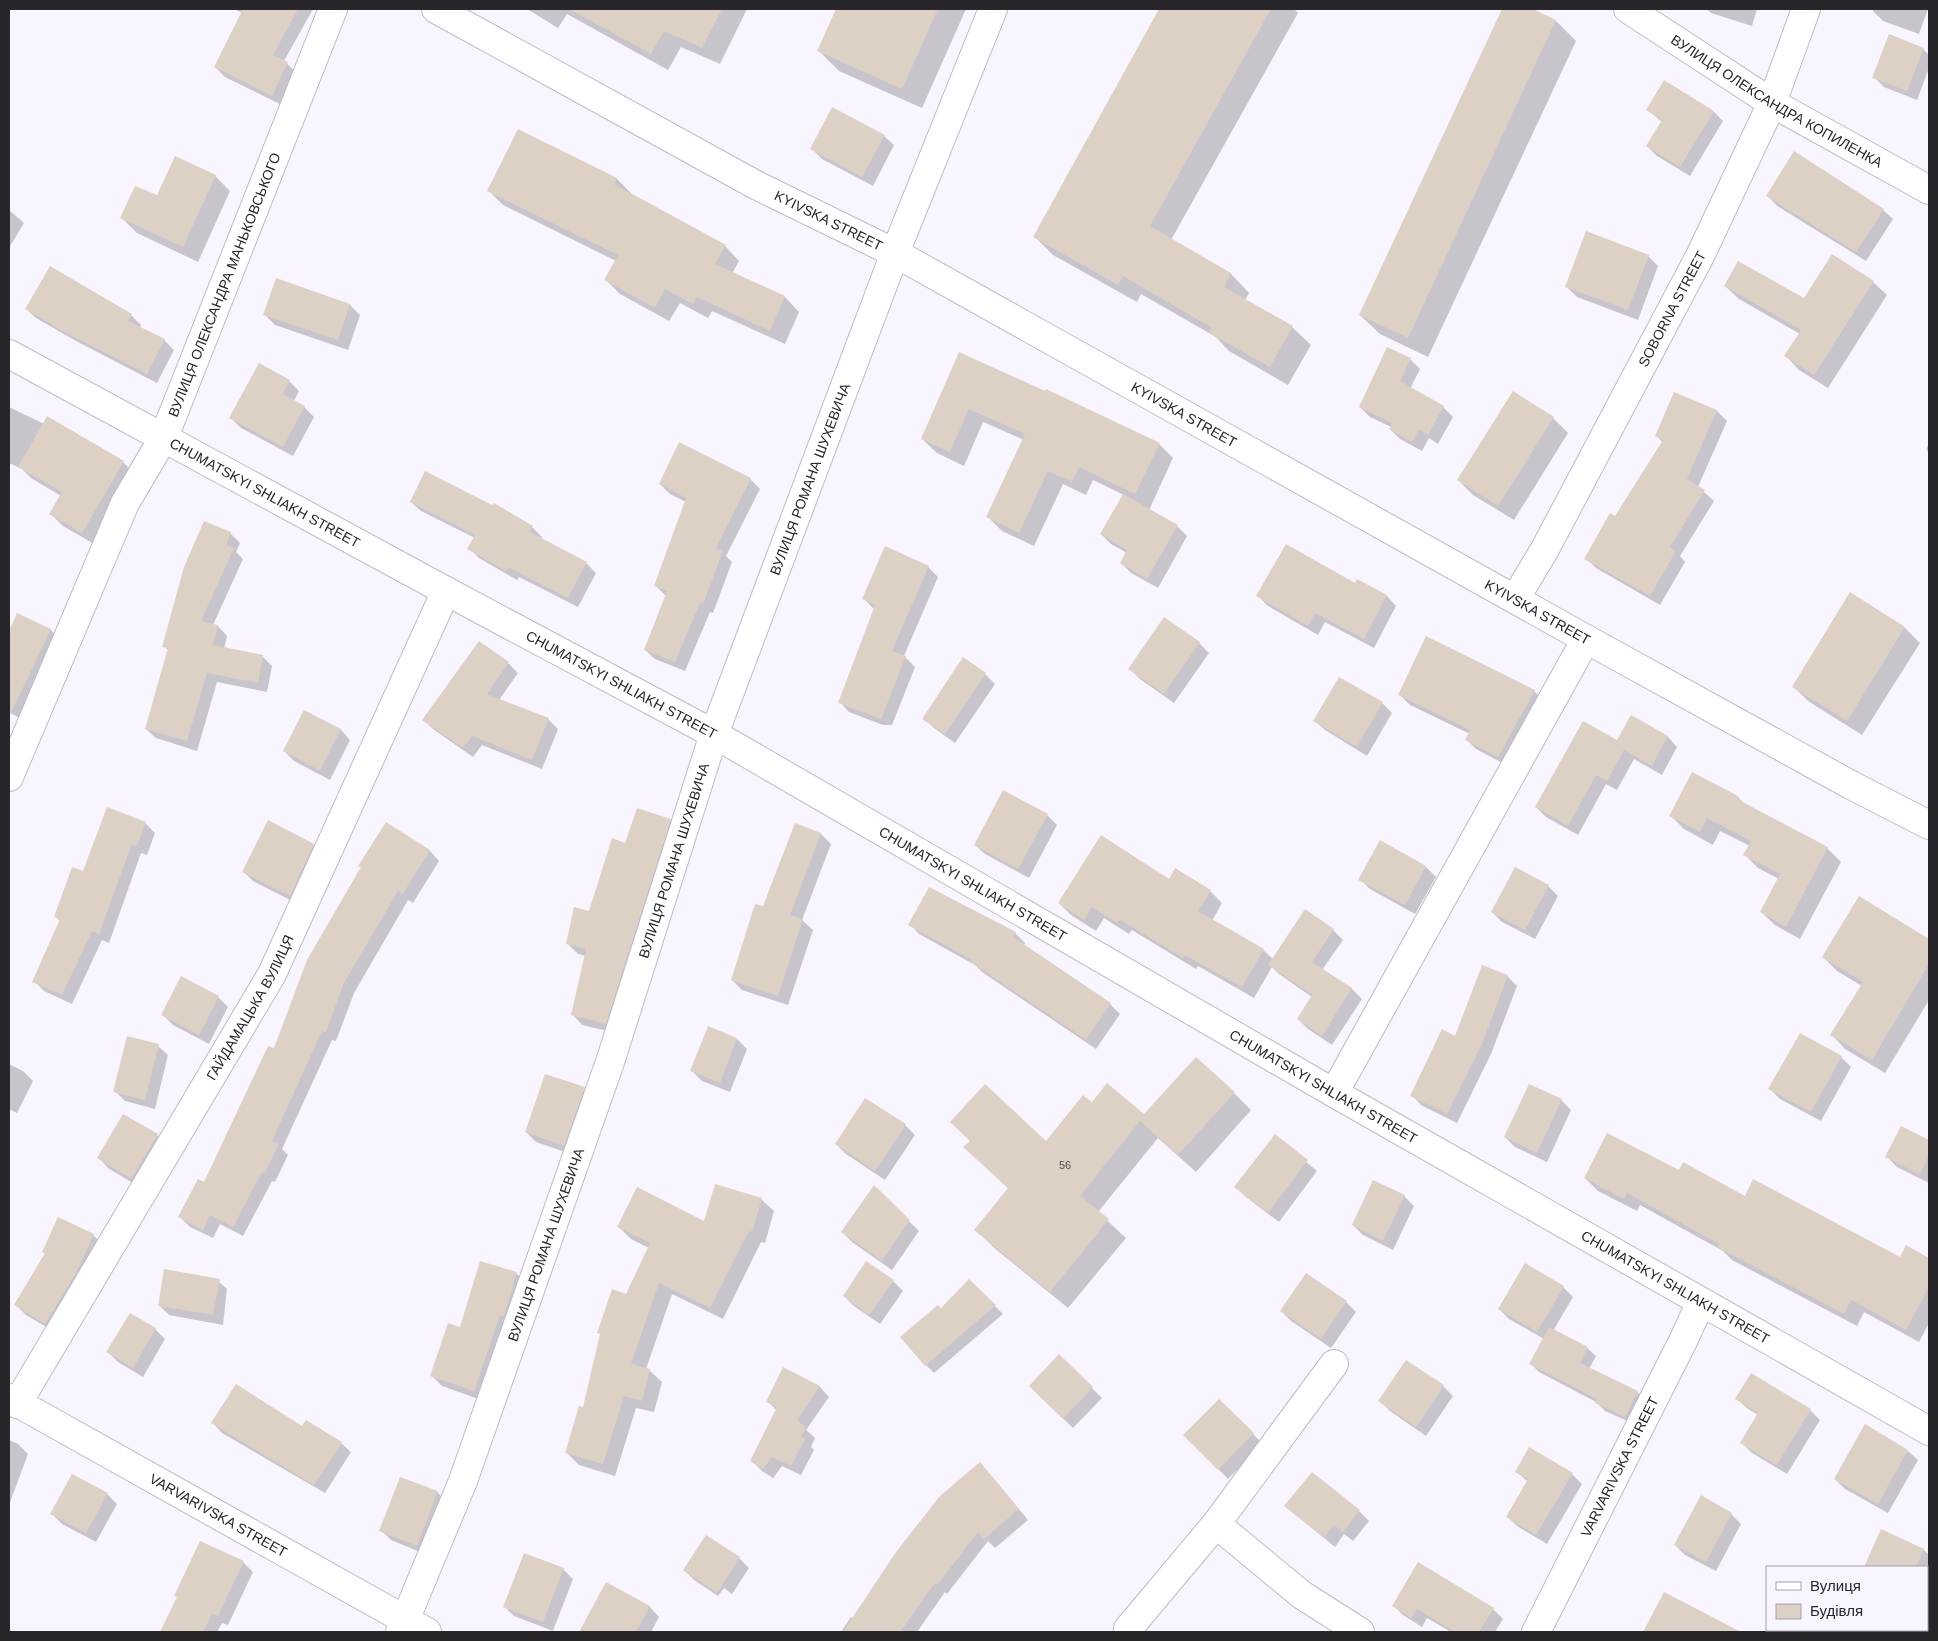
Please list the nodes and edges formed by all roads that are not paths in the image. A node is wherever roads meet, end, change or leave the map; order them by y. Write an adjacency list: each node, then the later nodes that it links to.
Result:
1 (333, 9): 10 (street, ВУЛИЦЯ ОЛЕКСАНДРА МАНЬКОВСЬКОГО)
2 (436, 9): 8 (street, KYIVSKA STREET)
3 (993, 9): 8 (street, ВУЛИЦЯ РОМАНА ШУХЕВИЧА)
4 (1628, 9): 6 (street, ВУЛИЦЯ ОЛЕКСАНДРА КОПИЛЕНКА)
5 (1806, 9): 6 (street, SOBORNA STREET)
6 (1772, 103): 7 (street, ВУЛИЦЯ ОЛЕКСАНДРА КОПИЛЕНКА); 12 (street, SOBORNA STREET)
7 (1929, 190)
8 (894, 253): 12 (street, KYIVSKA STREET); 14 (street, ВУЛИЦЯ РОМАНА ШУХЕВИЧА)
9 (9, 354): 10 (street, CHUMATSKYI SHLIAKH STREET)
10 (164, 437): 11 (street, CHUMATSKYI SHLIAKH STREET); 15 (street, ВУЛИЦЯ ОЛЕКСАНДРА МАНЬКОВСЬКОГО)
11 (446, 591): 14 (street, CHUMATSKYI SHLIAKH STREET); 20 (street, ГАЙДАМАЦЬКА ВУЛИЦЯ)
12 (1515, 600): 13 (street, KYIVSKA STREET)
13 (1586, 638): 16 (street, KYIVSKA STREET); 17 (street)
14 (714, 734): 17 (street, CHUMATSKYI SHLIAKH STREET); 23 (street, ВУЛИЦЯ РОМАНА ШУХЕВИЧА)
15 (9, 778)
16 (1929, 825)
17 (1334, 1093): 18 (street, CHUMATSKYI SHLIAKH STREET)
18 (1701, 1302): 21 (street, CHUMATSKYI SHLIAKH STREET); 26 (street, VARVARIVSKA STREET)
19 (1334, 1364): 22 (street)
20 (13, 1401): 23 (street, VARVARIVSKA STREET)
21 (1929, 1431)
22 (1216, 1524): 24 (street); 25 (street)
23 (410, 1628)
24 (1128, 1629)
25 (1360, 1632)
26 (1536, 1632)

